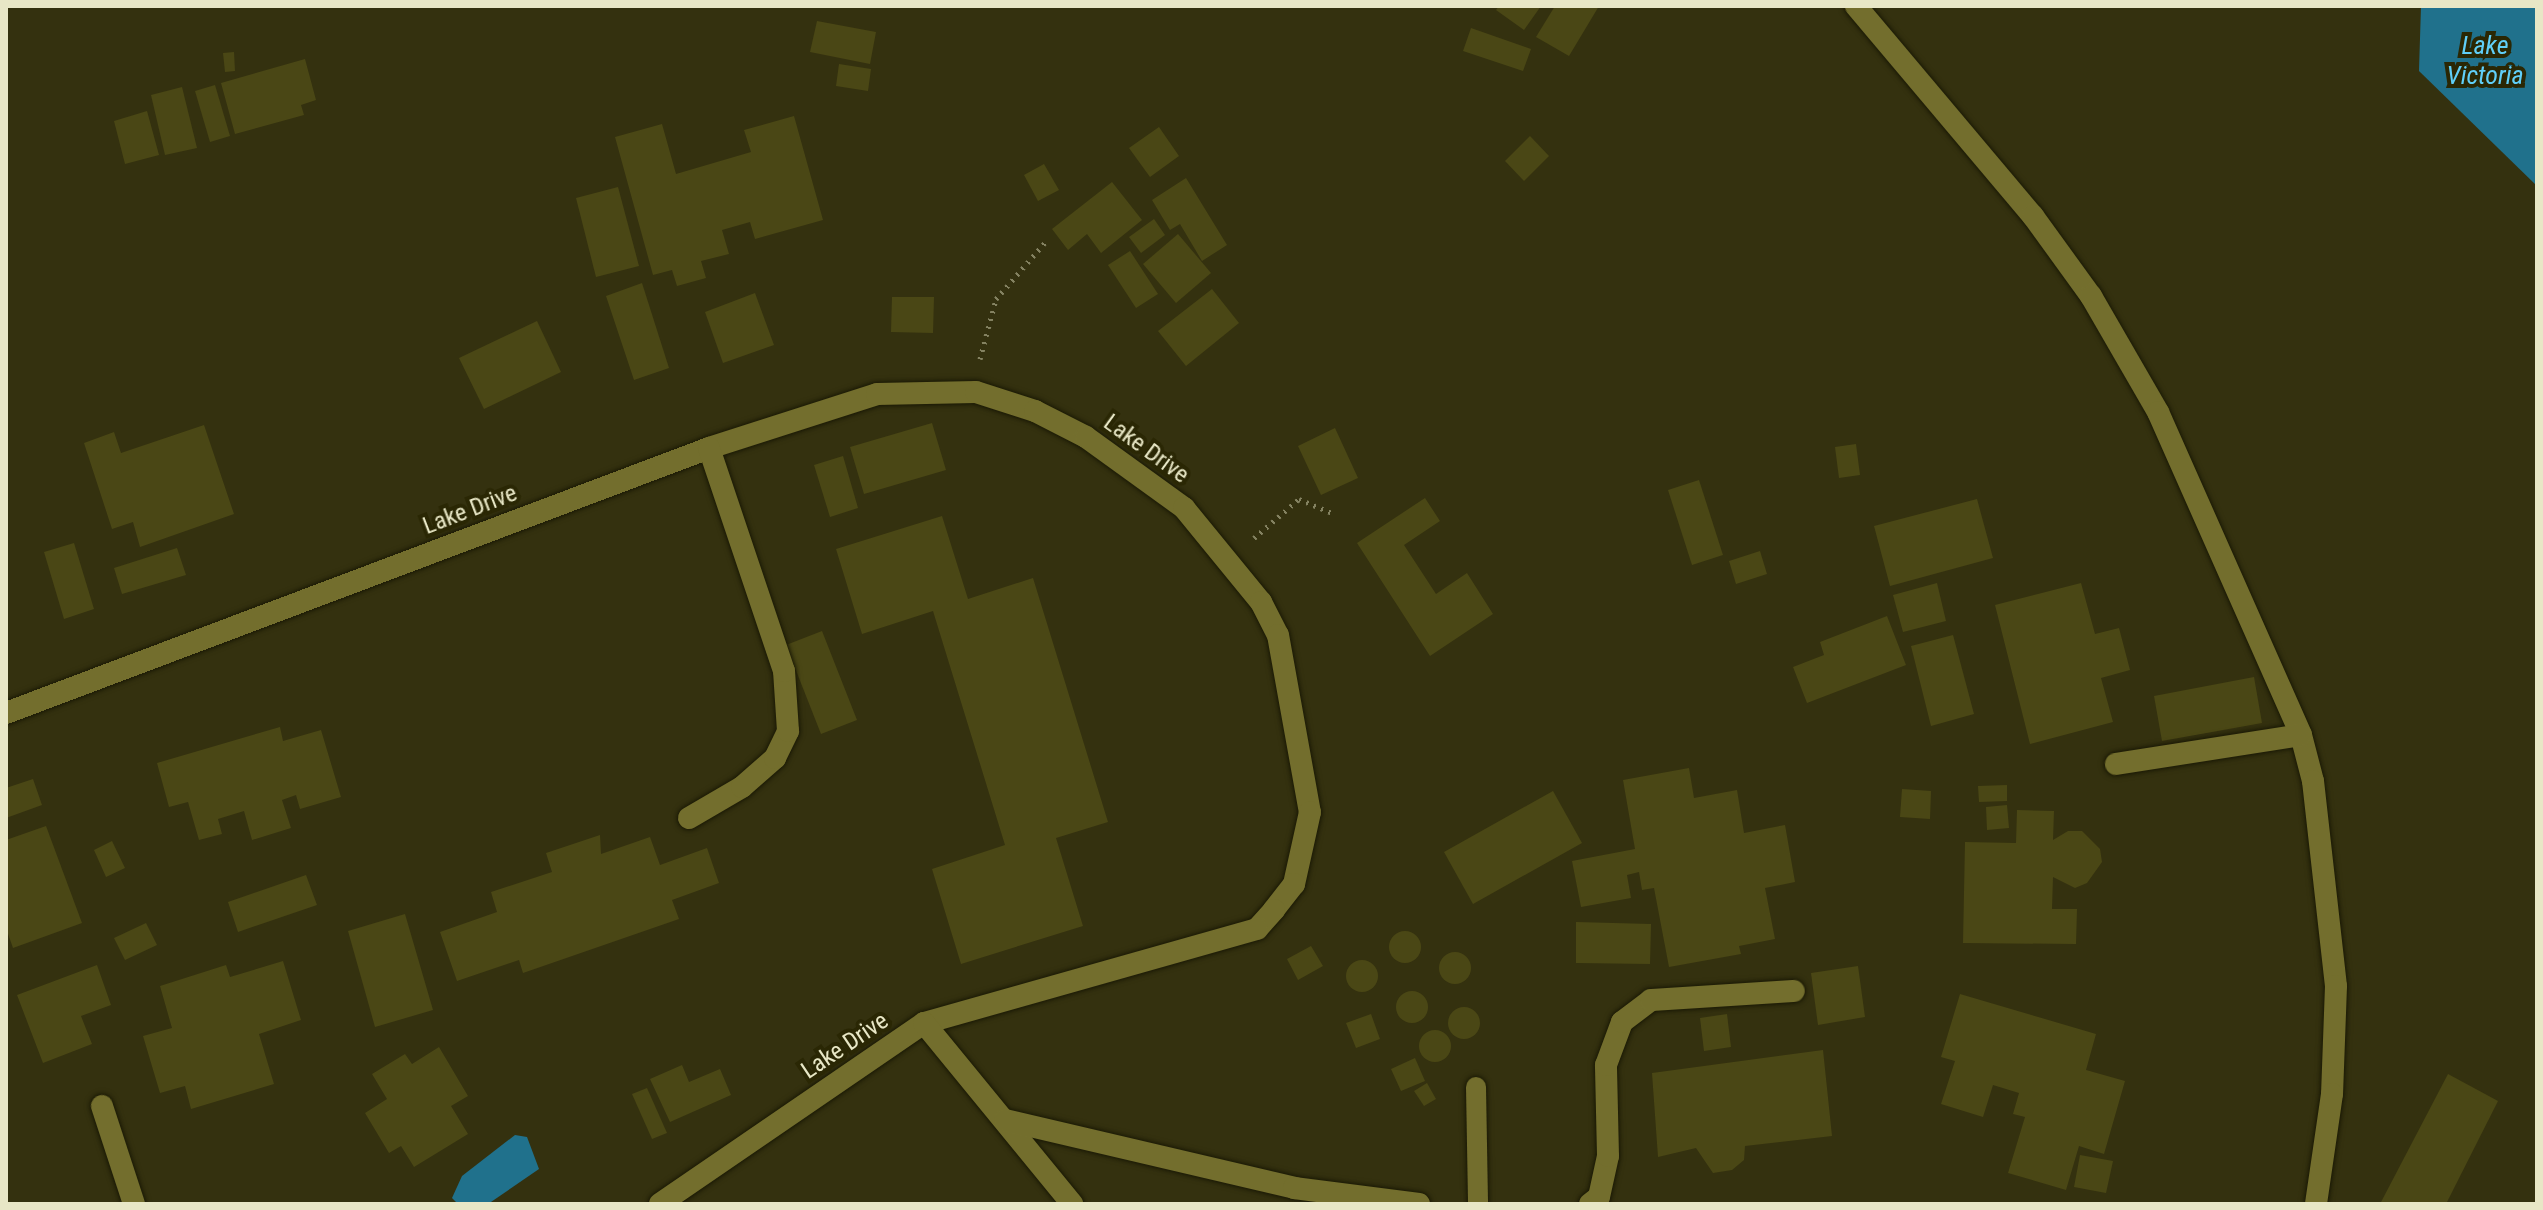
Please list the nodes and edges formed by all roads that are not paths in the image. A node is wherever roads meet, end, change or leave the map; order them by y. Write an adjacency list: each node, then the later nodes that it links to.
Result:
1 (1856, 6): 4 (street)
2 (709, 448): 3 (street, Lake Drive); 6 (street); 8 (street, Lake Drive)
3 (6, 713)
4 (2301, 735): 5 (street); 18 (street)
5 (2116, 764)
6 (689, 818)
7 (1794, 991): 17 (street)
8 (924, 1023): 11 (street); 13 (street, Lake Drive)
9 (1476, 1087): 16 (lane)
10 (102, 1106): 12 (street)
11 (1005, 1120): 14 (street); 15 (street)
12 (134, 1204)
13 (660, 1204)
14 (1072, 1204)
15 (1419, 1204)
16 (1478, 1204)
17 (1590, 1204)
18 (2316, 1204)

